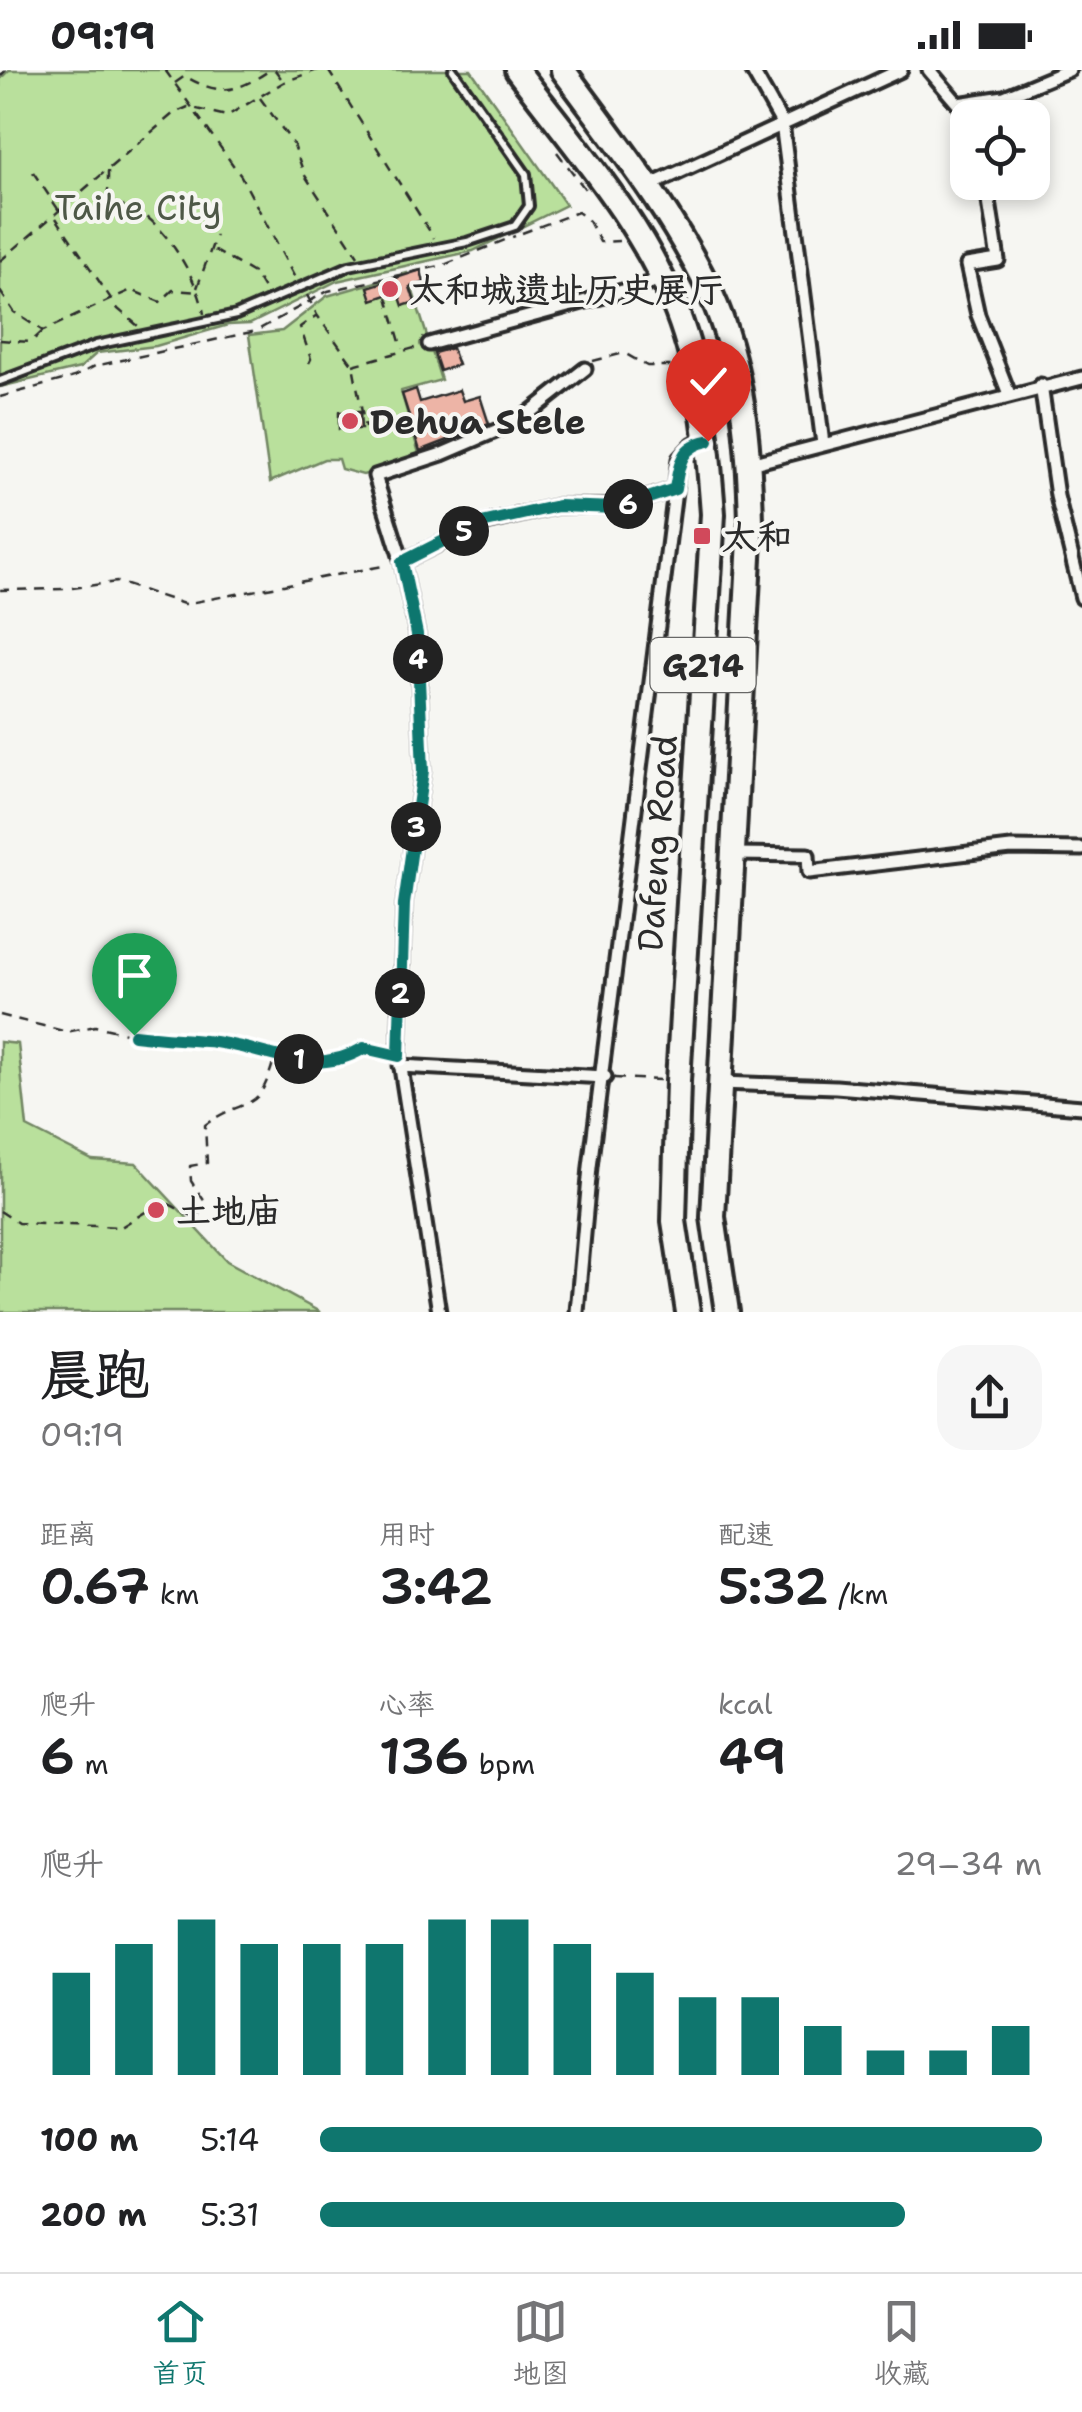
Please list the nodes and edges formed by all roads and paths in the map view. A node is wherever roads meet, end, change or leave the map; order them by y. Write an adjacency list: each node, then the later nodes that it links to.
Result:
1 (6, 70): 13 (path)
2 (165, 70): 15 (path)
3 (272, 70): 14 (path); 15 (path)
4 (317, 70): 14 (path)
5 (328, 70): 31 (path)
6 (453, 70): 31 (lane)
7 (517, 70): 29 (highway, Dafeng Road / G214)
8 (562, 70): 24 (highway, G214)
9 (752, 70): 20 (street)
10 (901, 70): 20 (street)
11 (929, 70): 17 (street)
12 (1069, 70): 18 (street)
13 (0, 76)
14 (284, 82): 16 (path)
15 (174, 84): 19 (path)
16 (260, 97): 19 (path); 34 (path)
17 (955, 100)
18 (984, 100)
19 (188, 107): 22 (path); 36 (path)
20 (782, 123): 24 (street); 61 (street)
21 (549, 140): 25 (path)
22 (108, 169): 27 (path); 37 (path)
23 (34, 172): 27 (path)
24 (648, 186): 62 (highway, G214)
25 (591, 196)
26 (989, 200): 57 (street)
27 (61, 213): 28 (path)
28 (55, 216): 33 (path); 40 (path)
29 (634, 231): 35 (highway, Dafeng Road / G214); 42 (path)
30 (216, 236): 32 (path)
31 (440, 247): 34 (lane)
32 (214, 250): 37 (path); 41 (path)
33 (0, 261)
34 (360, 263): 36 (lane)
35 (659, 277): 48 (street); 60 (highway, Dafeng Road / G214)
36 (300, 285): 41 (lane); 42 (path)
37 (197, 290): 40 (path); 44 (path)
38 (0, 291): 45 (path)
39 (388, 297): 49 (path)
40 (111, 298): 45 (path); 46 (path)
41 (274, 298): 44 (lane)
42 (310, 301): 43 (path); 58 (path)
43 (317, 316): 50 (path); 51 (path)
44 (205, 322): 46 (lane)
45 (43, 330): 47 (path)
46 (148, 334): 55 (lane)
47 (0, 340)
48 (429, 344): 49 (path)
49 (402, 352): 51 (path)
50 (309, 363)
51 (353, 365): 59 (path)
52 (683, 366): 53 (path)
53 (584, 368): 64 (street)
54 (1082, 378): 56 (street)
55 (0, 381)
56 (1041, 385): 57 (street); 66 (street)
57 (1008, 394): 61 (street)
58 (0, 397)
59 (365, 428)
60 (708, 441): 63 (street); 73 (highway, Dafeng Road / G214)
61 (823, 444): 62 (street)
62 (750, 464): 68 (highway, G214)
63 (675, 489): 64 (street); 72 (street)
64 (402, 562): 65 (path); 70 (street)
65 (0, 590)
66 (1082, 598)
67 (1082, 850): 68 (street)
68 (734, 854): 74 (highway, G214)
69 (0, 1015): 71 (path)
70 (396, 1058): 71 (path); 72 (street); 77 (street)
71 (274, 1059): 76 (path)
72 (605, 1077): 73 (path); 78 (street)
73 (678, 1080): 79 (highway, Dafeng Road / G214)
74 (720, 1083): 75 (street); 80 (highway, G214)
75 (1082, 1107)
76 (0, 1212)
77 (439, 1312)
78 (577, 1312)
79 (688, 1312)
80 (727, 1312)

